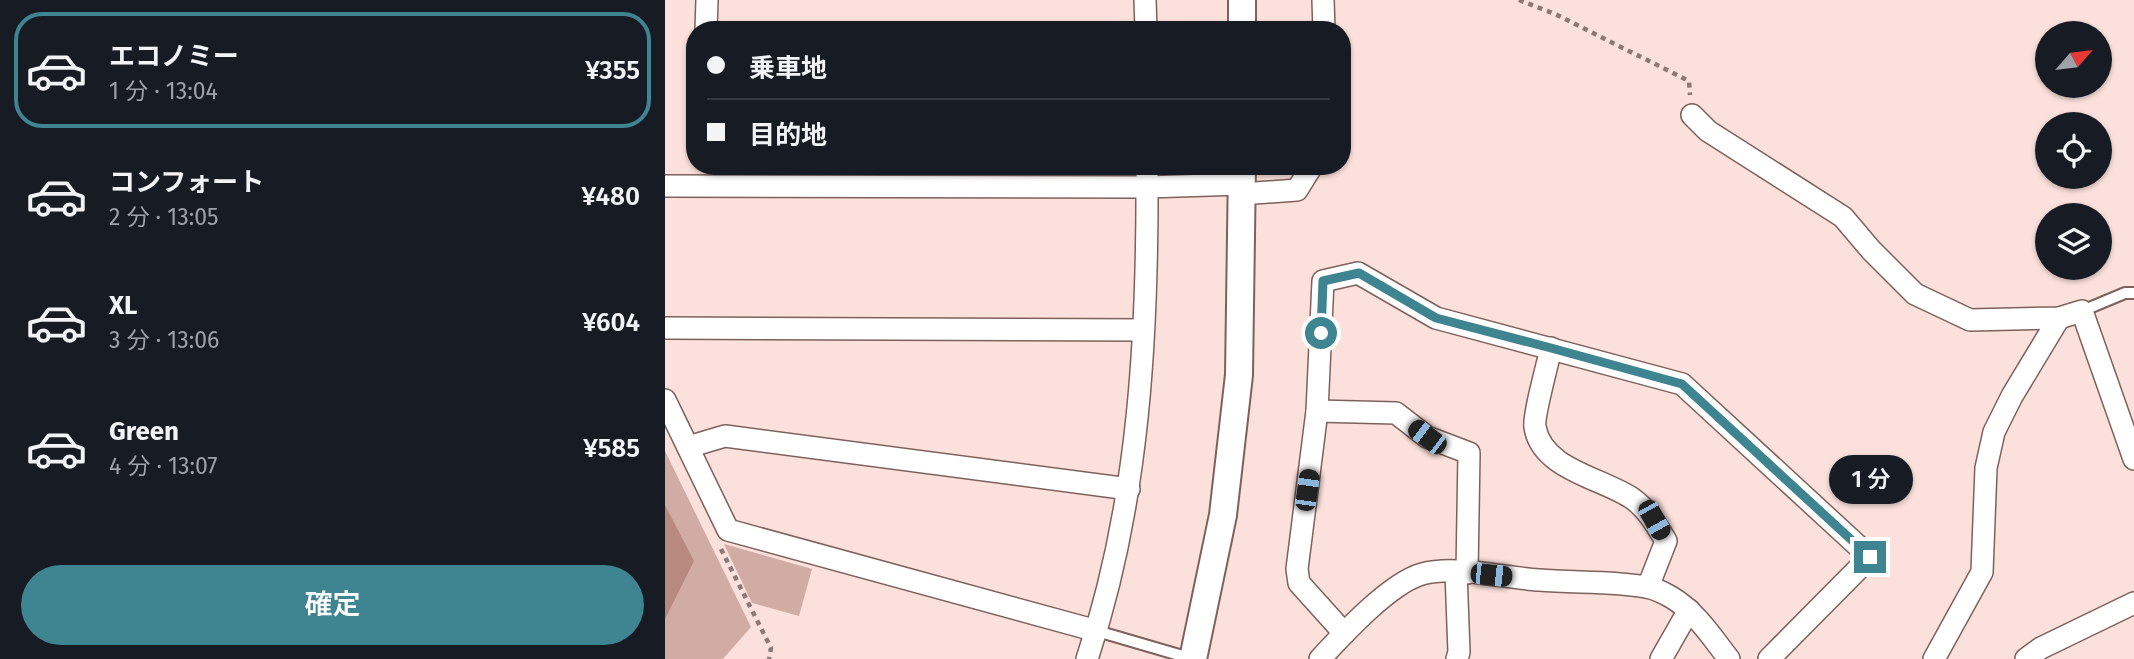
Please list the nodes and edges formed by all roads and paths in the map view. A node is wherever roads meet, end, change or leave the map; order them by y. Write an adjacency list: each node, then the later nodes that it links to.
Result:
1 (707, 0): 6 (street)
2 (1145, 0): 7 (street)
3 (1242, 0): 8 (street)
4 (1323, 0): 9 (street)
5 (1519, 0): 10 (path)
6 (706, 21)
7 (1146, 21)
8 (1242, 21)
9 (1324, 21)
10 (1692, 115): 18 (street)
11 (1306, 175): 14 (street)
12 (703, 176): 13 (street); 15 (street)
13 (1147, 177): 14 (street); 20 (street)
14 (1242, 181): 34 (street)
15 (665, 186)
16 (2134, 293): 17 (lane)
17 (2082, 311): 18 (street); 25 (street)
18 (2059, 318): 40 (street)
19 (665, 328): 20 (street)
20 (1143, 330): 26 (street)
21 (1551, 348): 23 (street); 28 (street); 39 (street)
22 (665, 400): 24 (street)
23 (1317, 411): 27 (street); 32 (street)
24 (688, 447): 26 (street); 31 (street)
25 (2134, 459)
26 (1129, 489): 31 (street)
27 (1462, 572): 28 (street); 32 (street); 36 (street)
28 (1648, 587): 30 (street)
29 (2134, 603): 41 (street)
30 (1689, 610): 37 (street); 38 (street)
31 (1097, 631): 33 (street); 34 (lane)
32 (1344, 634): 35 (street)
33 (1087, 659)
34 (1194, 659)
35 (1320, 659)
36 (1457, 659)
37 (1661, 659)
38 (1730, 659)
39 (1769, 659)
40 (1934, 659)
41 (2025, 659)

